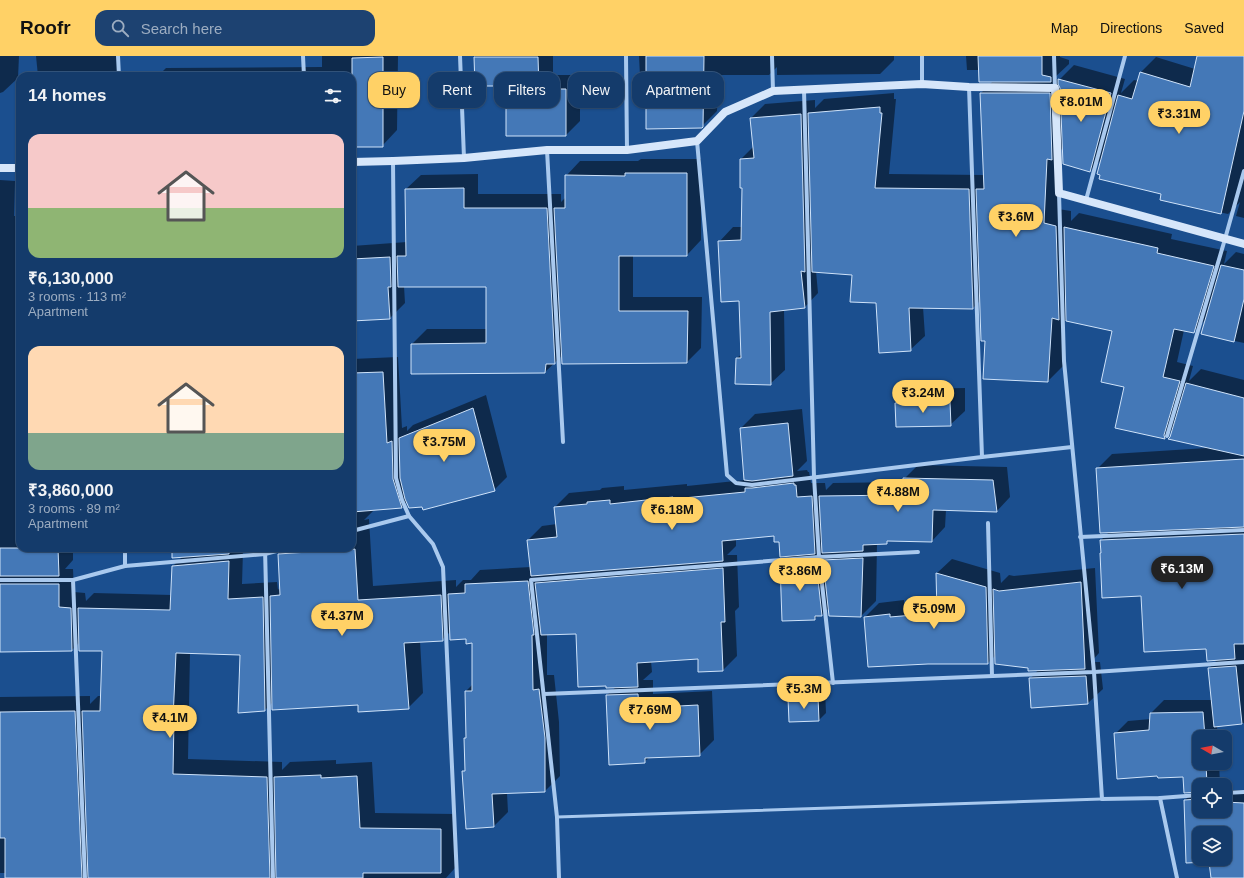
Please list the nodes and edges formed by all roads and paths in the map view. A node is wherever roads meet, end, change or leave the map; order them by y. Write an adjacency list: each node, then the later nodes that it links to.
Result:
1 (118, 56): 9 (street)
2 (303, 56): 10 (street)
3 (460, 56): 19 (street)
4 (626, 56): 18 (street)
5 (772, 56): 15 (street)
6 (922, 56): 11 (street)
7 (1054, 56): 13 (street)
8 (1125, 56): 26 (street)
9 (119, 72)
10 (304, 72)
11 (922, 84): 12 (street); 14 (street)
12 (969, 87): 13 (street); 32 (street)
13 (1055, 88): 25 (street)
14 (804, 90): 15 (street); 33 (street)
15 (773, 91): 16 (street)
16 (697, 142): 18 (street); 33 (street)
17 (547, 150): 18 (street); 19 (street); 30 (street)
18 (627, 150)
19 (464, 158): 21 (street)
20 (356, 162): 21 (street)
21 (393, 162): 34 (street)
22 (0, 168): 23 (street)
23 (16, 168)
24 (1244, 172): 27 (street)
25 (1059, 193): 26 (street); 31 (street)
26 (1085, 201): 27 (street)
27 (1225, 239): 28 (street); 29 (street)
28 (1244, 244)
29 (1167, 436)
30 (563, 442)
31 (1072, 447): 32 (street); 38 (street)
32 (982, 457): 33 (street)
33 (814, 477): 43 (street)
34 (409, 516): 36 (street); 60 (street)
35 (988, 523): 49 (street)
36 (356, 530)
37 (1244, 530): 38 (street)
38 (1080, 537): 48 (street)
39 (125, 552): 44 (street)
40 (273, 552): 42 (street)
41 (918, 552): 43 (street)
42 (265, 554): 44 (street); 59 (street)
43 (820, 557): 50 (street); 51 (street)
44 (125, 566): 46 (street)
45 (0, 580): 46 (street)
46 (73, 580): 58 (street)
47 (1244, 662): 48 (street)
48 (1094, 672): 49 (street); 56 (street)
49 (992, 676): 50 (street)
50 (833, 683): 51 (street)
51 (544, 694): 57 (street)
52 (1244, 792): 53 (street)
53 (1232, 793)
54 (1192, 796): 55 (street)
55 (1160, 798): 56 (street); 62 (street)
56 (1102, 800): 57 (lane)
57 (557, 817): 61 (street)
58 (85, 878)
59 (272, 878)
60 (457, 878)
61 (559, 878)
62 (1177, 878)

